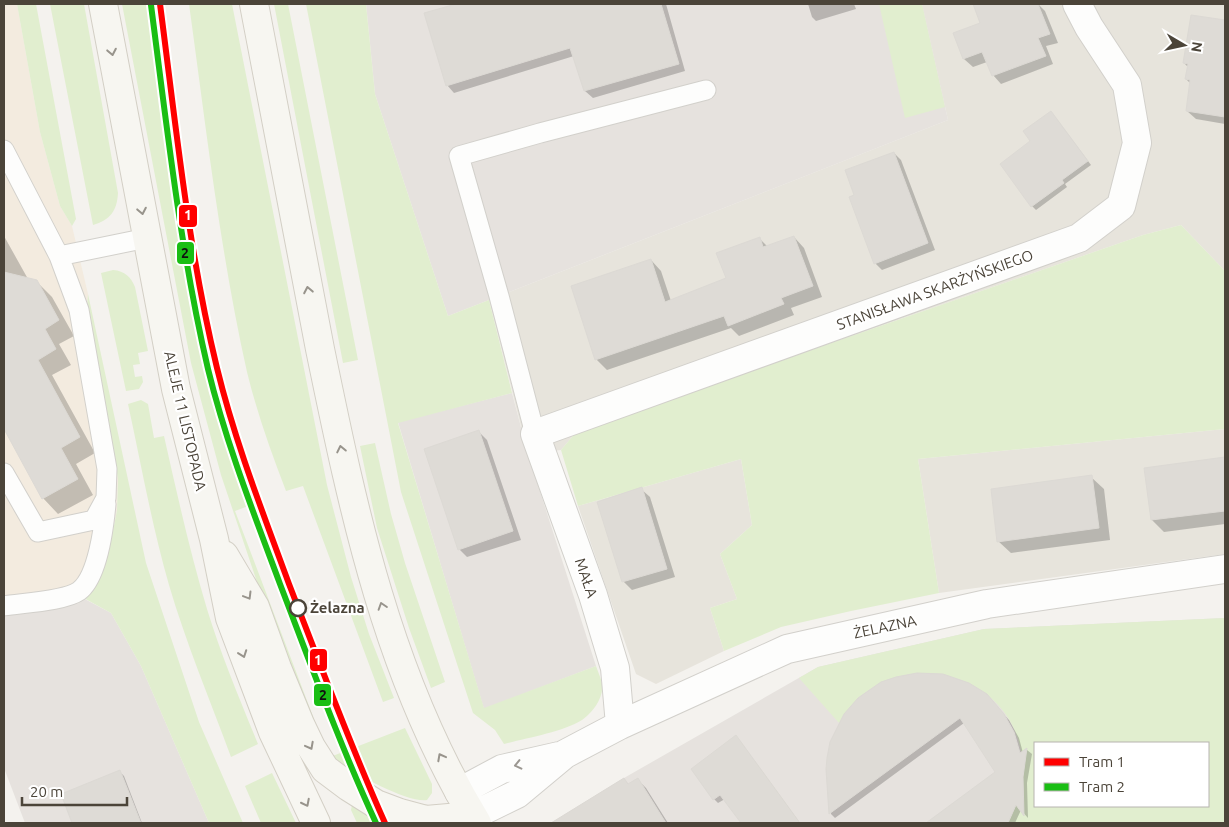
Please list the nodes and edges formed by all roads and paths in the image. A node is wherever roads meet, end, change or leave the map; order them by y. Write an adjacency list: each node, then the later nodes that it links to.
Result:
1 (103, 4): 6 (main road, ALEJE 11 LISTOPADA, one-way to 6)
2 (254, 4): 16 (main road, one-way to 2)
3 (1077, 4): 8 (street, STANISŁAWA SKARŻYŃSKIEGO)
4 (706, 90): 8 (lane)
5 (4, 150): 7 (lane)
6 (147, 238): 7 (lane); 11 (main road, ALEJE 11 LISTOPADA)
7 (59, 256): 10 (lane)
8 (536, 434): 14 (street, MAŁA)
9 (4, 473): 10 (lane)
10 (106, 498): 13 (lane)
11 (214, 539): 18 (main road, one-way to 18); 19 (main road, ALEJE 11 LISTOPADA, one-way to 19)
12 (1225, 569): 14 (street, ŻELAZNA)
13 (4, 606)
14 (620, 726): 15 (street, ŻELAZNA)
15 (565, 754): 16 (street, ŻELAZNA, one-way to 16); 17 (street, ŻELAZNA)
16 (459, 792): 17 (main road); 18 (main road)
17 (474, 819): 18 (main road)
18 (425, 822)
19 (316, 823)

